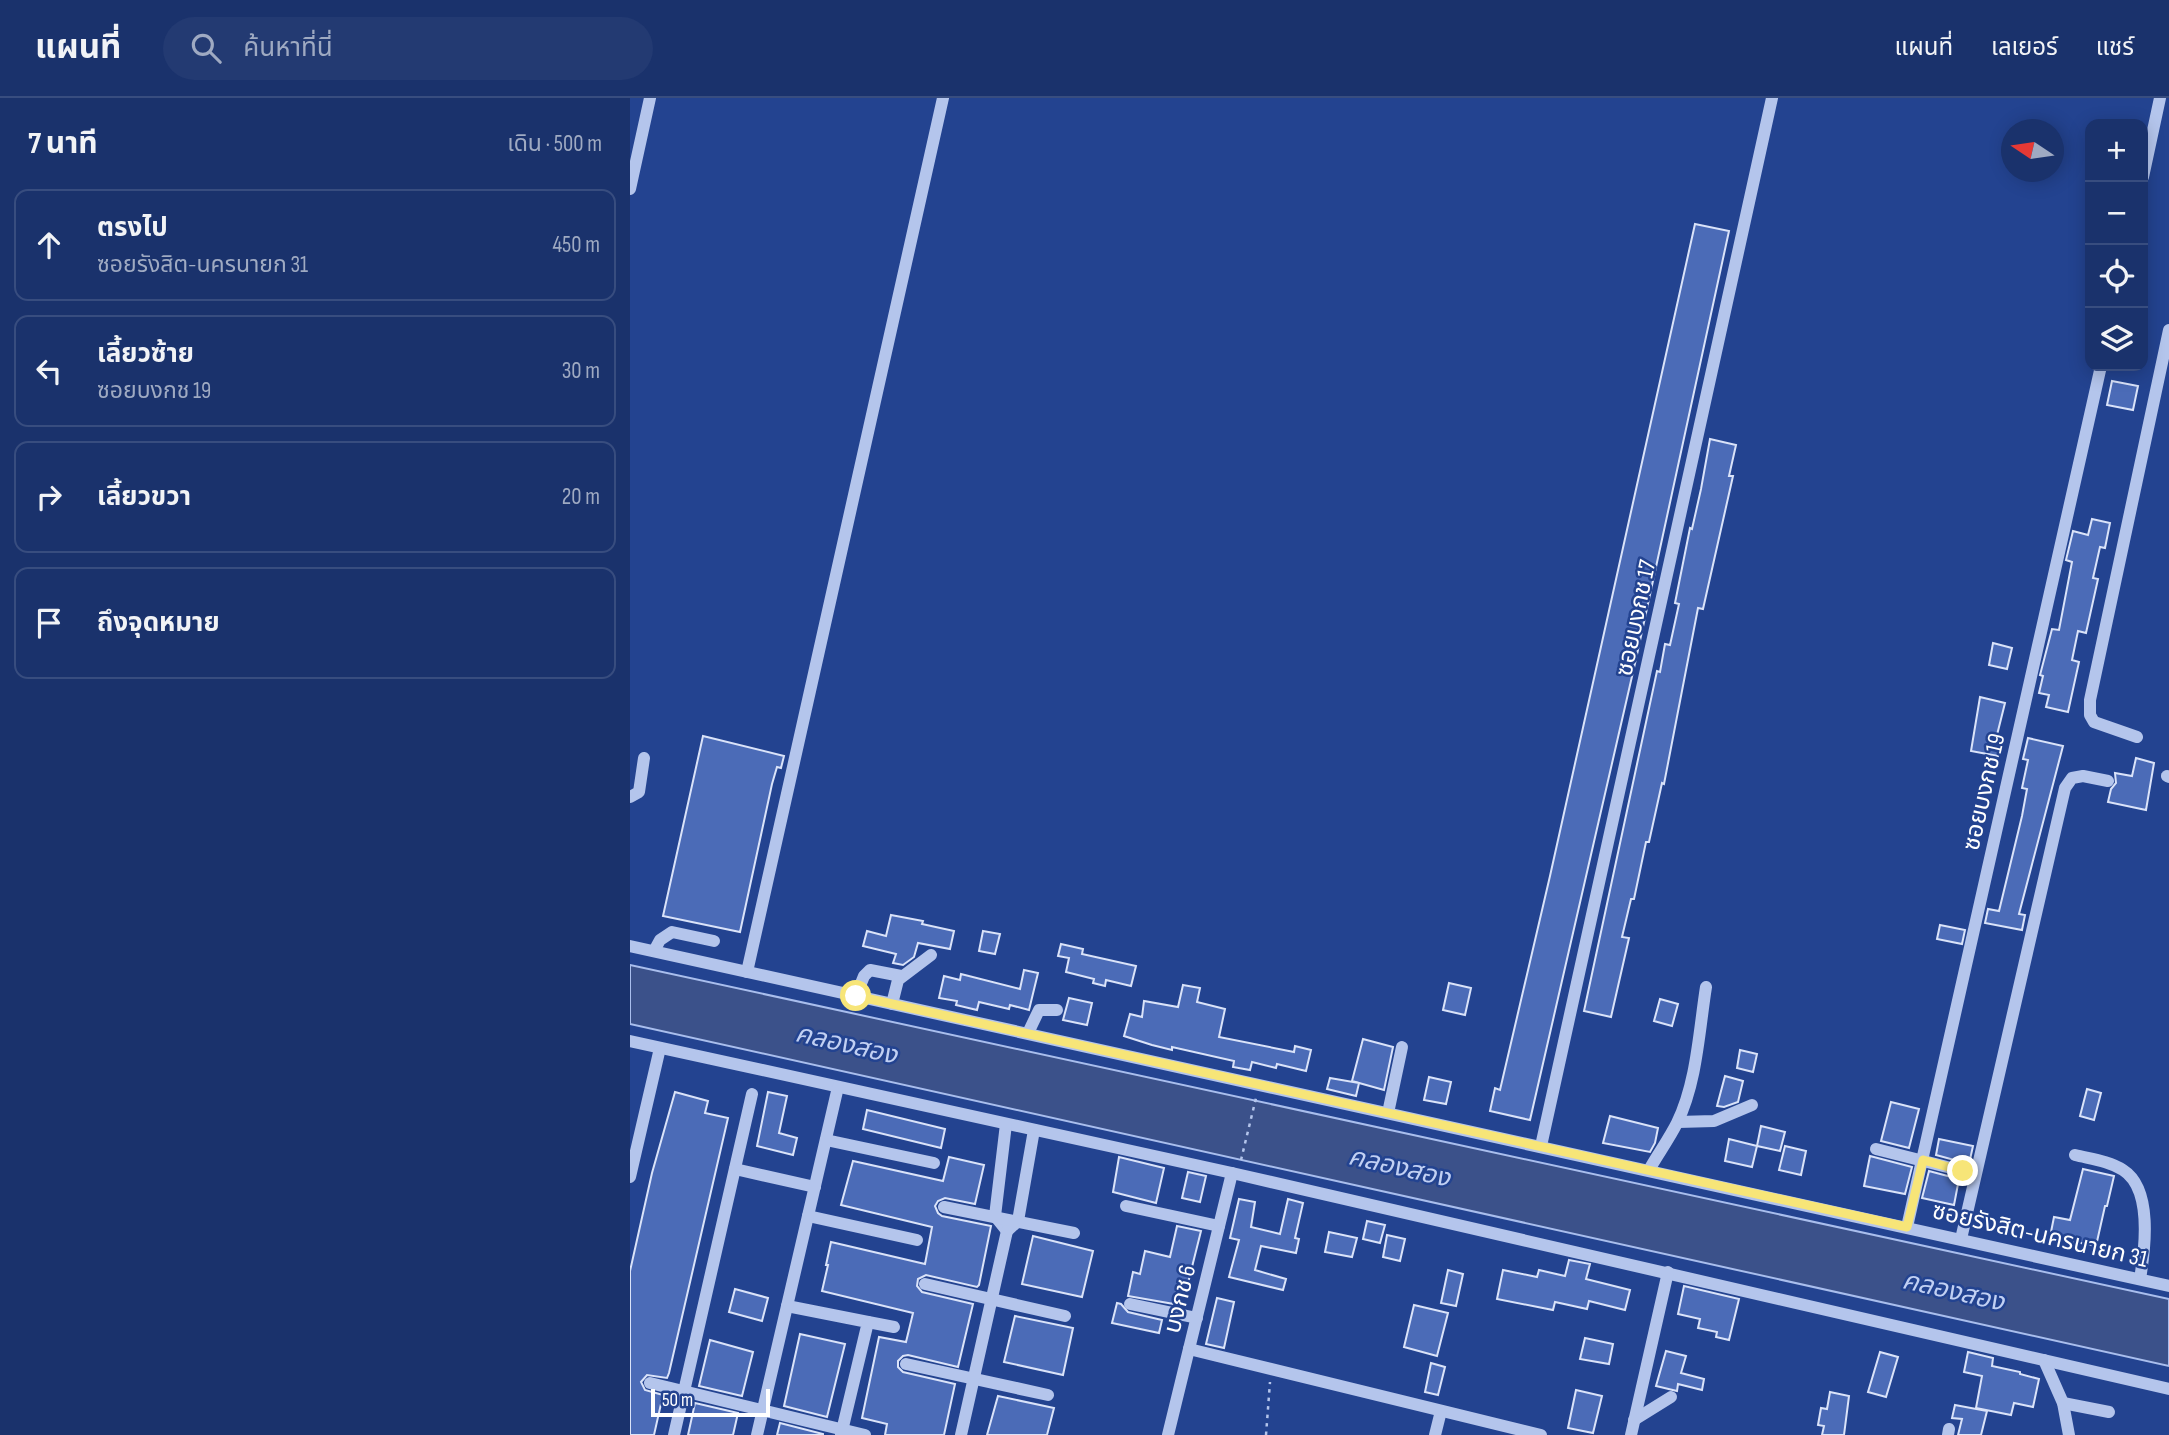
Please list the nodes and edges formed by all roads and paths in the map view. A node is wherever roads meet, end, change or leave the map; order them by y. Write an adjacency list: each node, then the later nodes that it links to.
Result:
1 (650, 98): 6 (street)
2 (943, 98): 17 (street)
3 (1772, 98): 36 (street, ซอยบงกช 17)
4 (2160, 98): 5 (street)
5 (2148, 154)
6 (630, 189)
7 (2169, 330): 9 (street)
8 (2100, 371): 39 (street, ซอยบงกช 19)
9 (2137, 737)
10 (644, 758): 12 (street)
11 (2108, 781): 56 (street)
12 (630, 797)
13 (714, 941): 15 (street)
14 (630, 946): 15 (street, ซอยรังสิต-นครนายก 31)
15 (654, 951): 17 (street, ซอยรังสิต-นครนายก 31)
16 (930, 955): 18 (street)
17 (747, 971): 20 (street, ซอยรังสิต-นครนายก 31)
18 (901, 976): 20 (street); 21 (street)
19 (1706, 987): 32 (street)
20 (856, 996): 21 (street, ซอยรังสิต-นครนายก 31)
21 (892, 1003): 23 (street, ซอยรังสิต-นครนายก 31)
22 (1057, 1010): 23 (street)
23 (1028, 1033): 31 (street, ซอยรังสิต-นครนายก 31)
24 (630, 1041): 26 (street)
25 (1402, 1047): 31 (street)
26 (660, 1048): 27 (street); 45 (street)
27 (838, 1087): 33 (street); 35 (street)
28 (752, 1094): 41 (street)
29 (1256, 1097): 42 (path)
30 (1752, 1105): 32 (street)
31 (1388, 1113): 36 (street, ซอยรังสิต-นครนายก 31)
32 (1678, 1122): 43 (street)
33 (1006, 1124): 34 (street); 50 (street)
34 (1034, 1130): 42 (street); 51 (street)
35 (825, 1140): 40 (street); 46 (street)
36 (1541, 1146): 43 (street, ซอยรังสิต-นครนายก 31)
37 (1876, 1149): 39 (street)
38 (2076, 1155): 59 (street)
39 (1923, 1160): 44 (street); 53 (street, ซอยบงกช 19)
40 (933, 1163)
41 (735, 1168): 46 (street); 76 (street)
42 (1236, 1169): 52 (street, บงกช 6); 58 (street)
43 (1649, 1170): 53 (street, ซอยรังสิต-นครนายก 31)
44 (1963, 1171)
45 (630, 1177)
46 (814, 1187): 49 (street)
47 (1126, 1206): 52 (street)
48 (944, 1207): 50 (street)
49 (808, 1216): 57 (street); 64 (street)
50 (995, 1216): 51 (street); 54 (street)
51 (1018, 1221): 54 (street); 55 (street)
52 (1219, 1226): 66 (street, บงกช 6)
53 (1907, 1227): 56 (street, ซอยรังสิต-นครนายก 31)
54 (1007, 1231): 62 (street)
55 (1074, 1233)
56 (1961, 1239): 59 (street, ซอยรังสิต-นครนายก 31)
57 (917, 1240)
58 (1668, 1272): 70 (street); 83 (street)
59 (2140, 1279): 61 (street, ซอยรังสิต-นครนายก 31)
60 (926, 1284): 62 (street)
61 (2169, 1286)
62 (994, 1298): 65 (street); 73 (street)
63 (1130, 1304): 66 (street)
64 (787, 1306): 67 (street); 80 (street)
65 (1065, 1316)
66 (1196, 1318): 69 (street, บงกช 6)
67 (868, 1322): 68 (street); 84 (street)
68 (894, 1327)
69 (1189, 1349): 72 (street); 89 (street, บงกช 6)
70 (2045, 1360): 75 (street); 79 (street)
71 (906, 1364): 73 (street)
72 (1271, 1369): 81 (street); 90 (path)
73 (974, 1379): 77 (street); 88 (street)
74 (650, 1383): 76 (street)
75 (2169, 1389)
76 (684, 1391): 80 (street); 85 (street)
77 (1048, 1395)
78 (1671, 1397): 83 (street)
79 (2063, 1403): 82 (street); 94 (street)
80 (763, 1410): 84 (street); 86 (street)
81 (1441, 1411): 91 (street); 92 (street)
82 (2109, 1412)
83 (1634, 1420): 93 (street)
84 (842, 1432): 87 (street)
85 (674, 1435)
86 (757, 1435)
87 (865, 1435)
88 (961, 1435)
89 (1168, 1435)
90 (1266, 1435)
91 (1435, 1435)
92 (1541, 1435)
93 (1631, 1435)
94 (2069, 1435)

